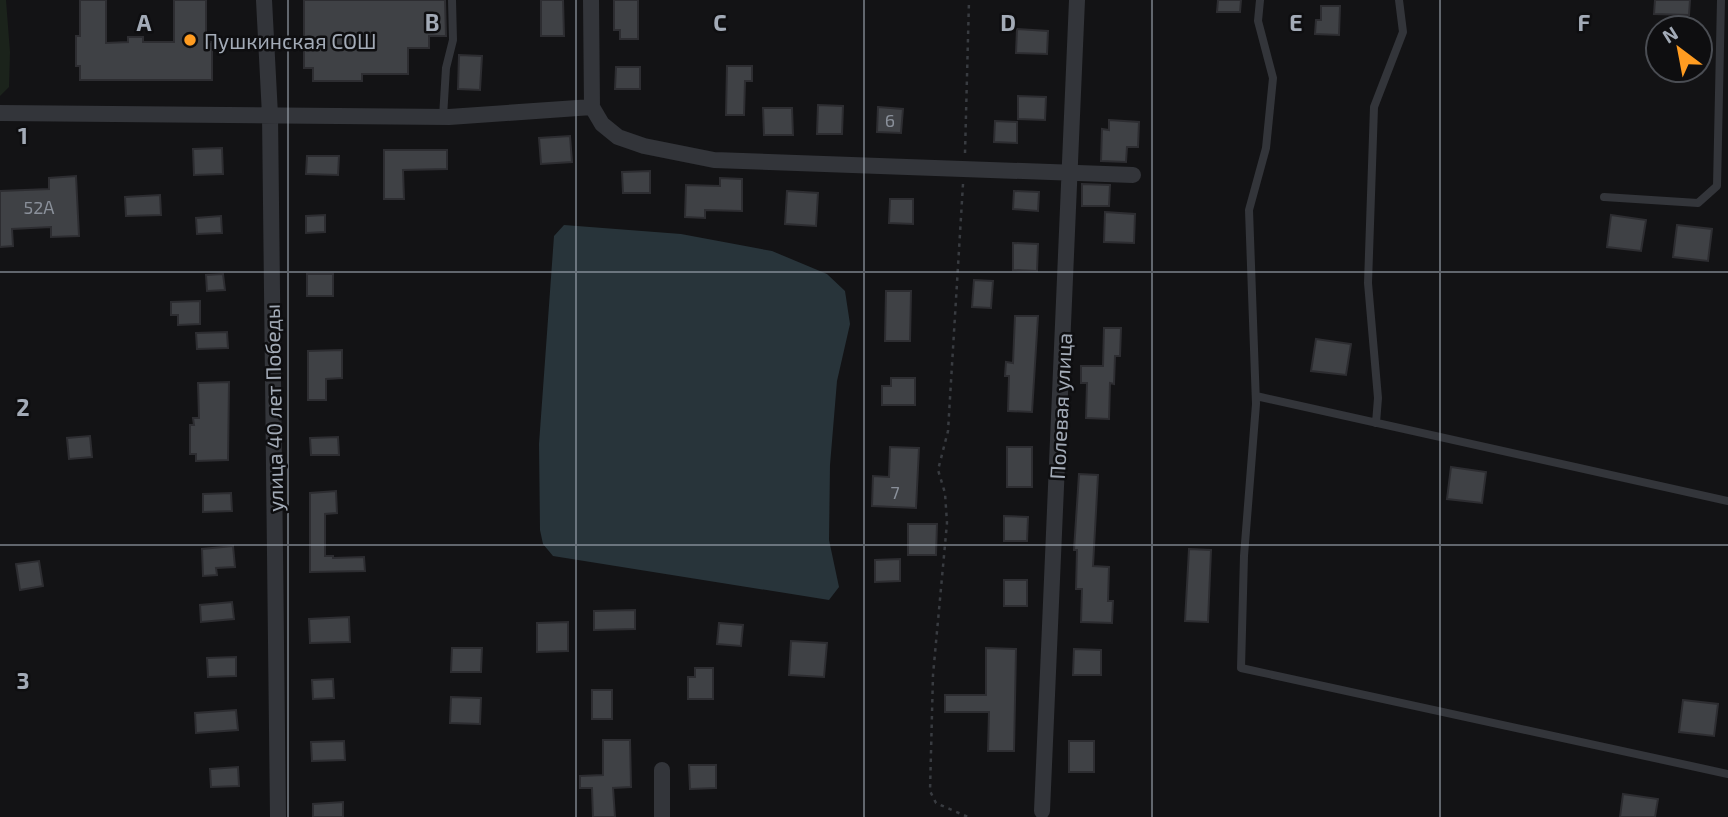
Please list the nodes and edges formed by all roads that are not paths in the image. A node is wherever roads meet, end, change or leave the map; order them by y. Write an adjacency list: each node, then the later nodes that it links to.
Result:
1 (264, 0): 10 (street, улица 40 лет Победы)
2 (452, 0): 11 (lane)
3 (591, 0): 8 (street)
4 (1077, 0): 12 (street, Полевая улица)
5 (1260, 0): 15 (lane)
6 (1399, 0): 16 (lane)
7 (1721, 0): 14 (lane)
8 (592, 107): 11 (street); 12 (street)
9 (0, 113): 10 (street)
10 (270, 115): 11 (street); 21 (street, улица 40 лет Победы)
11 (443, 117)
12 (1070, 172): 13 (street); 20 (street, Полевая улица)
13 (1133, 175)
14 (1604, 197)
15 (1256, 396): 16 (lane); 19 (lane)
16 (1377, 423): 17 (lane)
17 (1728, 501)
18 (662, 770): 22 (street)
19 (1728, 774)
20 (1042, 811)
21 (278, 817)
22 (662, 817)

